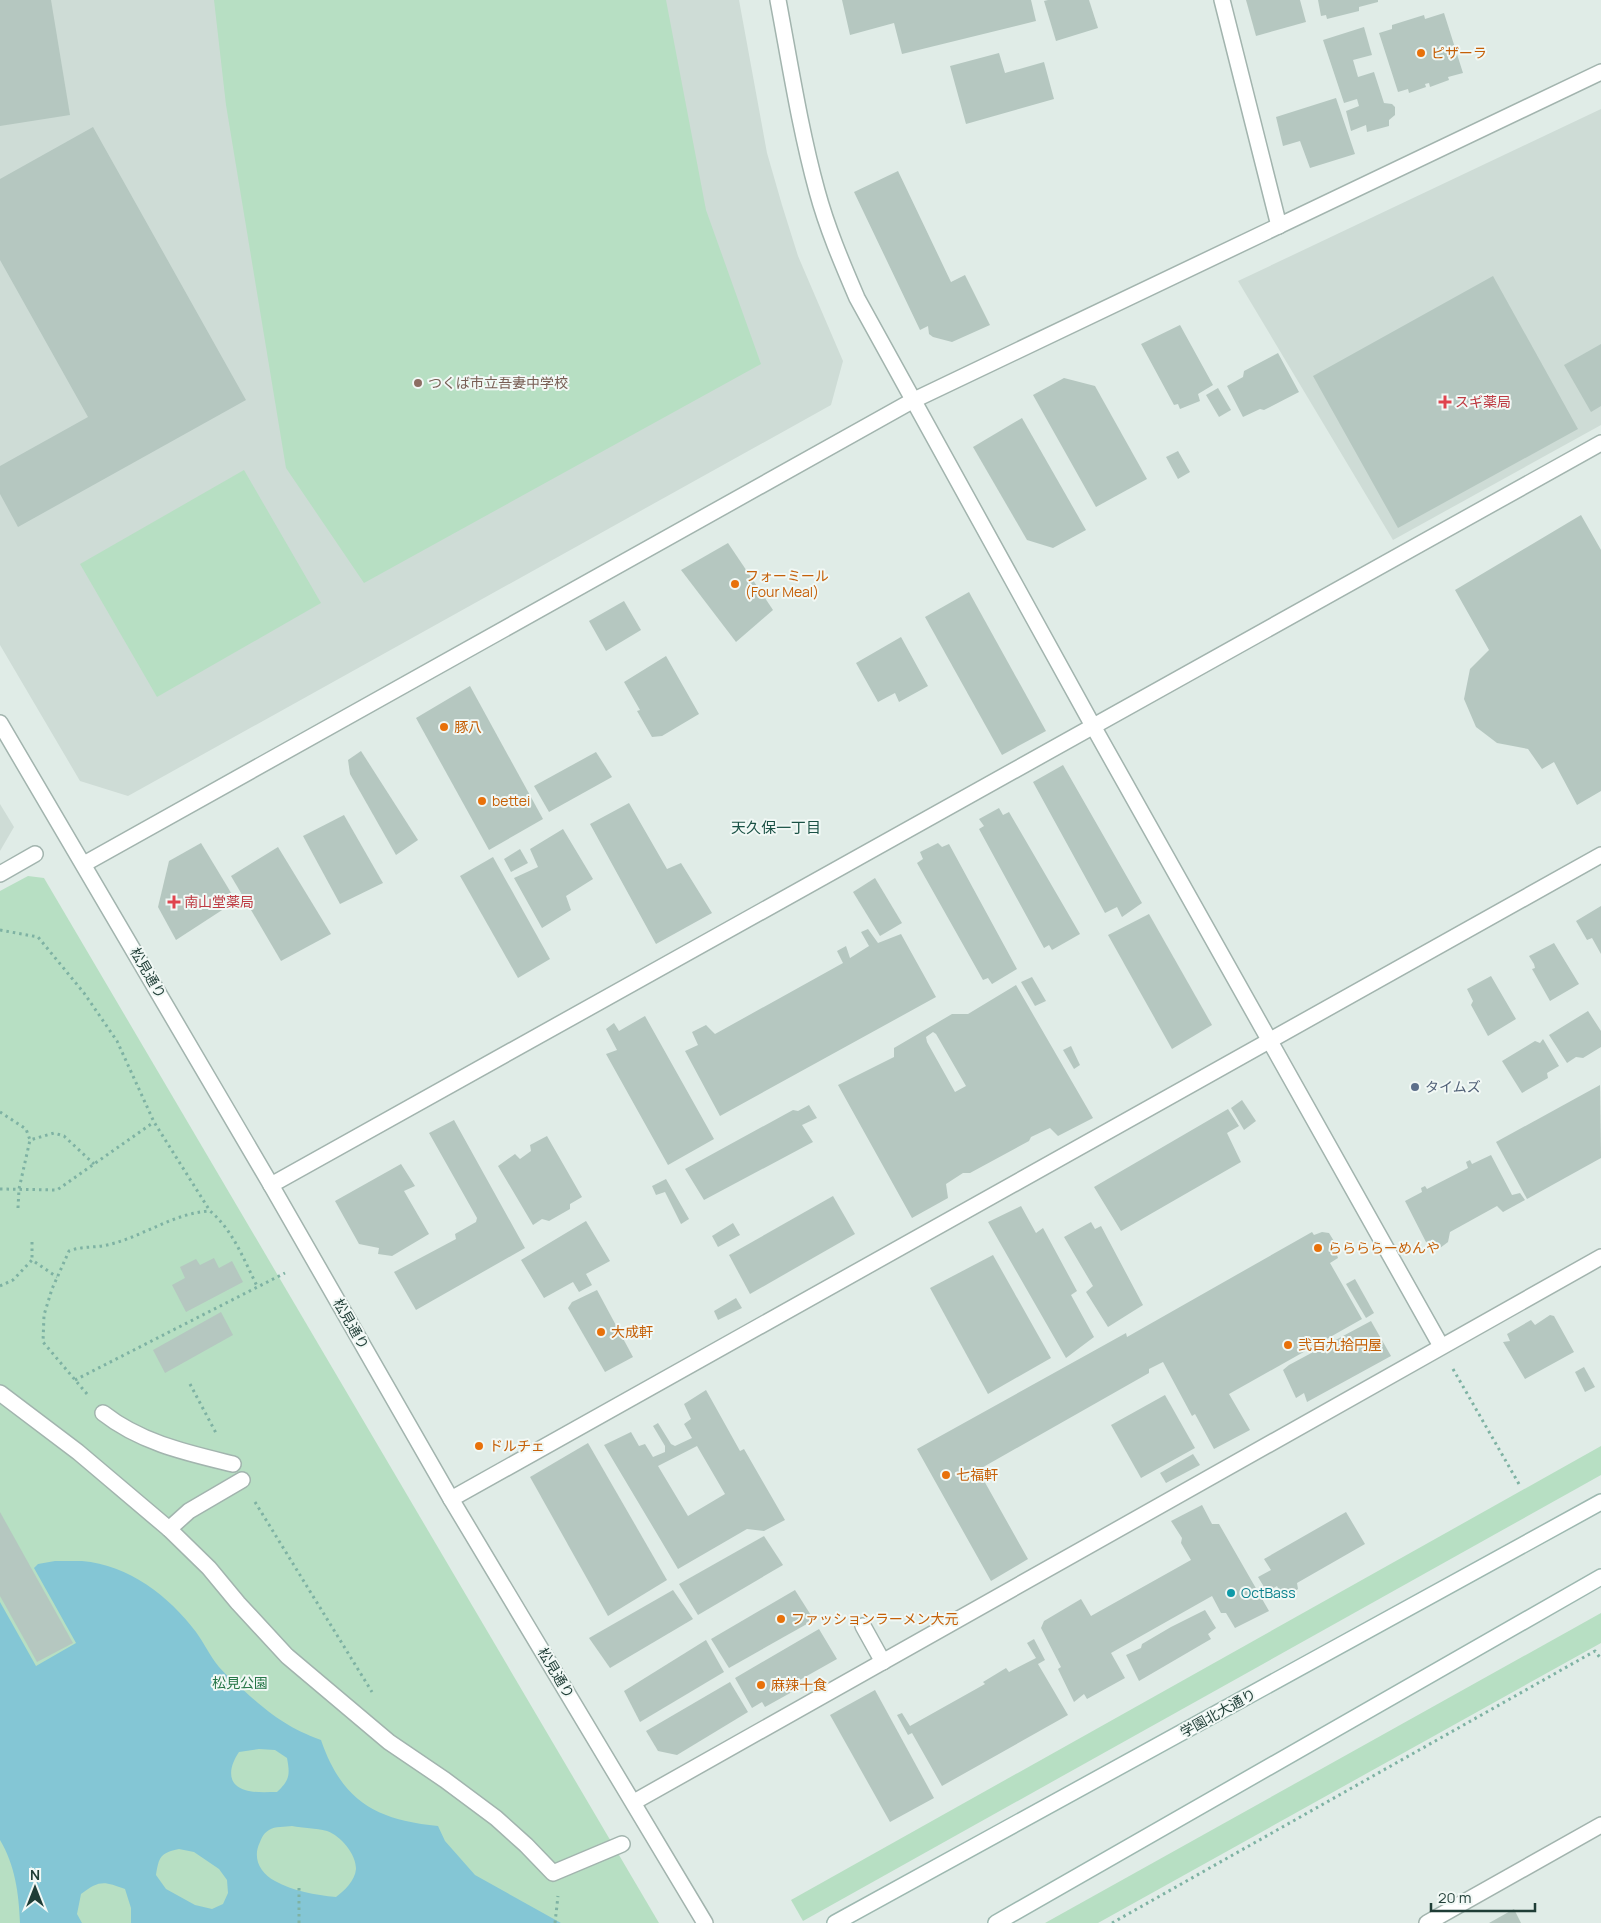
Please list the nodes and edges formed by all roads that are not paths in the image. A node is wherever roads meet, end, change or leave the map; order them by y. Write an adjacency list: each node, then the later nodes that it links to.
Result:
1 (778, 0): 5 (street)
2 (1222, 0): 4 (street)
3 (1601, 72): 4 (street)
4 (1279, 226): 5 (street)
5 (912, 401): 8 (street); 11 (street)
6 (1601, 443): 8 (street)
7 (0, 722): 11 (street, 松見通り)
8 (1093, 726): 13 (street); 14 (street)
9 (35, 854): 12 (street)
10 (1601, 855): 13 (street)
11 (84, 864): 14 (street, 松見通り)
12 (0, 874)
13 (1268, 1040): 16 (street); 21 (street)
14 (271, 1185): 21 (street, 松見通り)
15 (1601, 1257): 16 (street)
16 (1441, 1346): 26 (street)
17 (0, 1393): 23 (street)
18 (103, 1413): 19 (street)
19 (233, 1464)
20 (242, 1480): 23 (street)
21 (451, 1499): 27 (street, 松見通り)
22 (1601, 1502): 31 (street, 学園北大通り)
23 (169, 1529): 29 (street)
24 (1601, 1577): 32 (street)
25 (863, 1626): 26 (street)
26 (883, 1662): 27 (street)
27 (634, 1802): 30 (street, 松見通り)
28 (1601, 1825): 33 (street)
29 (622, 1844)
30 (705, 1923)
31 (834, 1923)
32 (996, 1923)
33 (1426, 1923)

